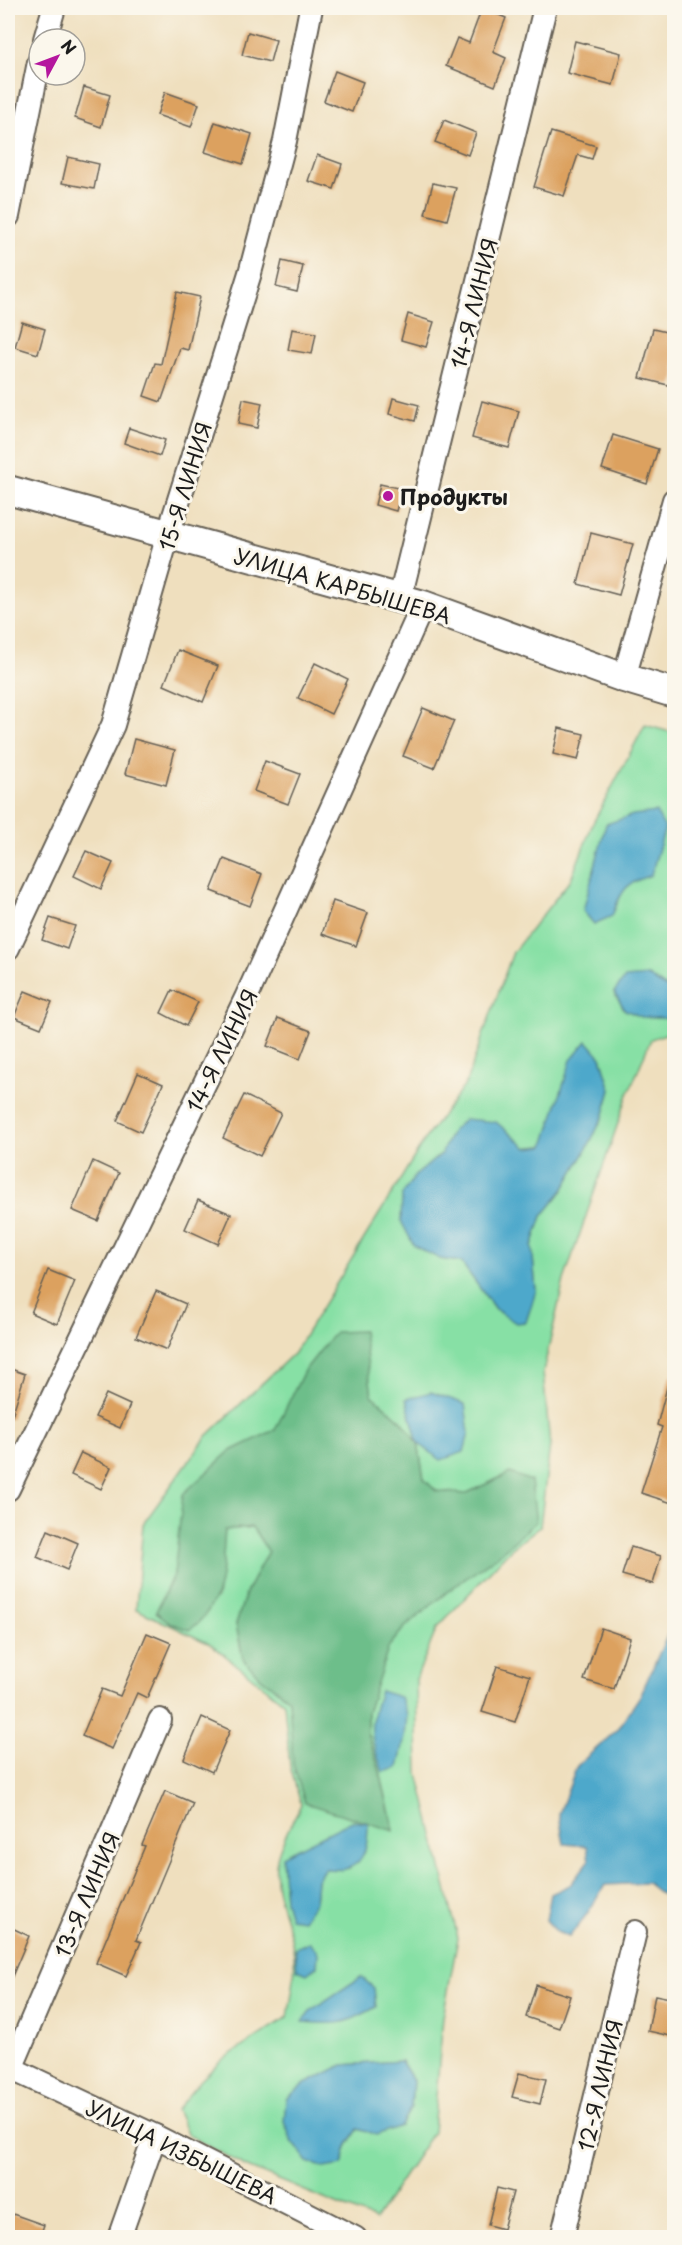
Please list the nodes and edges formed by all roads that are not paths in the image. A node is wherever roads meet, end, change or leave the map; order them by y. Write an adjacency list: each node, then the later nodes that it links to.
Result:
1 (54, 8): 4 (street)
2 (311, 8): 9 (street, 15-Я ЛИНИЯ)
3 (545, 8): 10 (street, 14-Я ЛИНИЯ)
4 (48, 27)
5 (34, 87): 6 (street)
6 (8, 216)
7 (8, 490): 9 (main road, УЛИЦА КАРБЫШЕВА)
8 (675, 500): 11 (street)
9 (168, 535): 10 (main road, УЛИЦА КАРБЫШЕВА); 13 (street, 15-Я ЛИНИЯ)
10 (412, 601): 11 (main road, УЛИЦА КАРБЫШЕВА); 14 (street, 14-Я ЛИНИЯ)
11 (624, 678): 12 (main road, УЛИЦА КАРБЫШЕВА)
12 (675, 693)
13 (8, 948)
14 (8, 1490)
15 (160, 1720): 17 (street, 13-Я ЛИНИЯ)
16 (635, 1932): 21 (street, 12-Я ЛИНИЯ)
17 (9, 2068): 18 (street, УЛИЦА ИЗБЫШЕВА)
18 (155, 2136): 19 (street); 20 (street, УЛИЦА ИЗБЫШЕВА)
19 (119, 2238)
20 (355, 2238)
21 (562, 2238)

